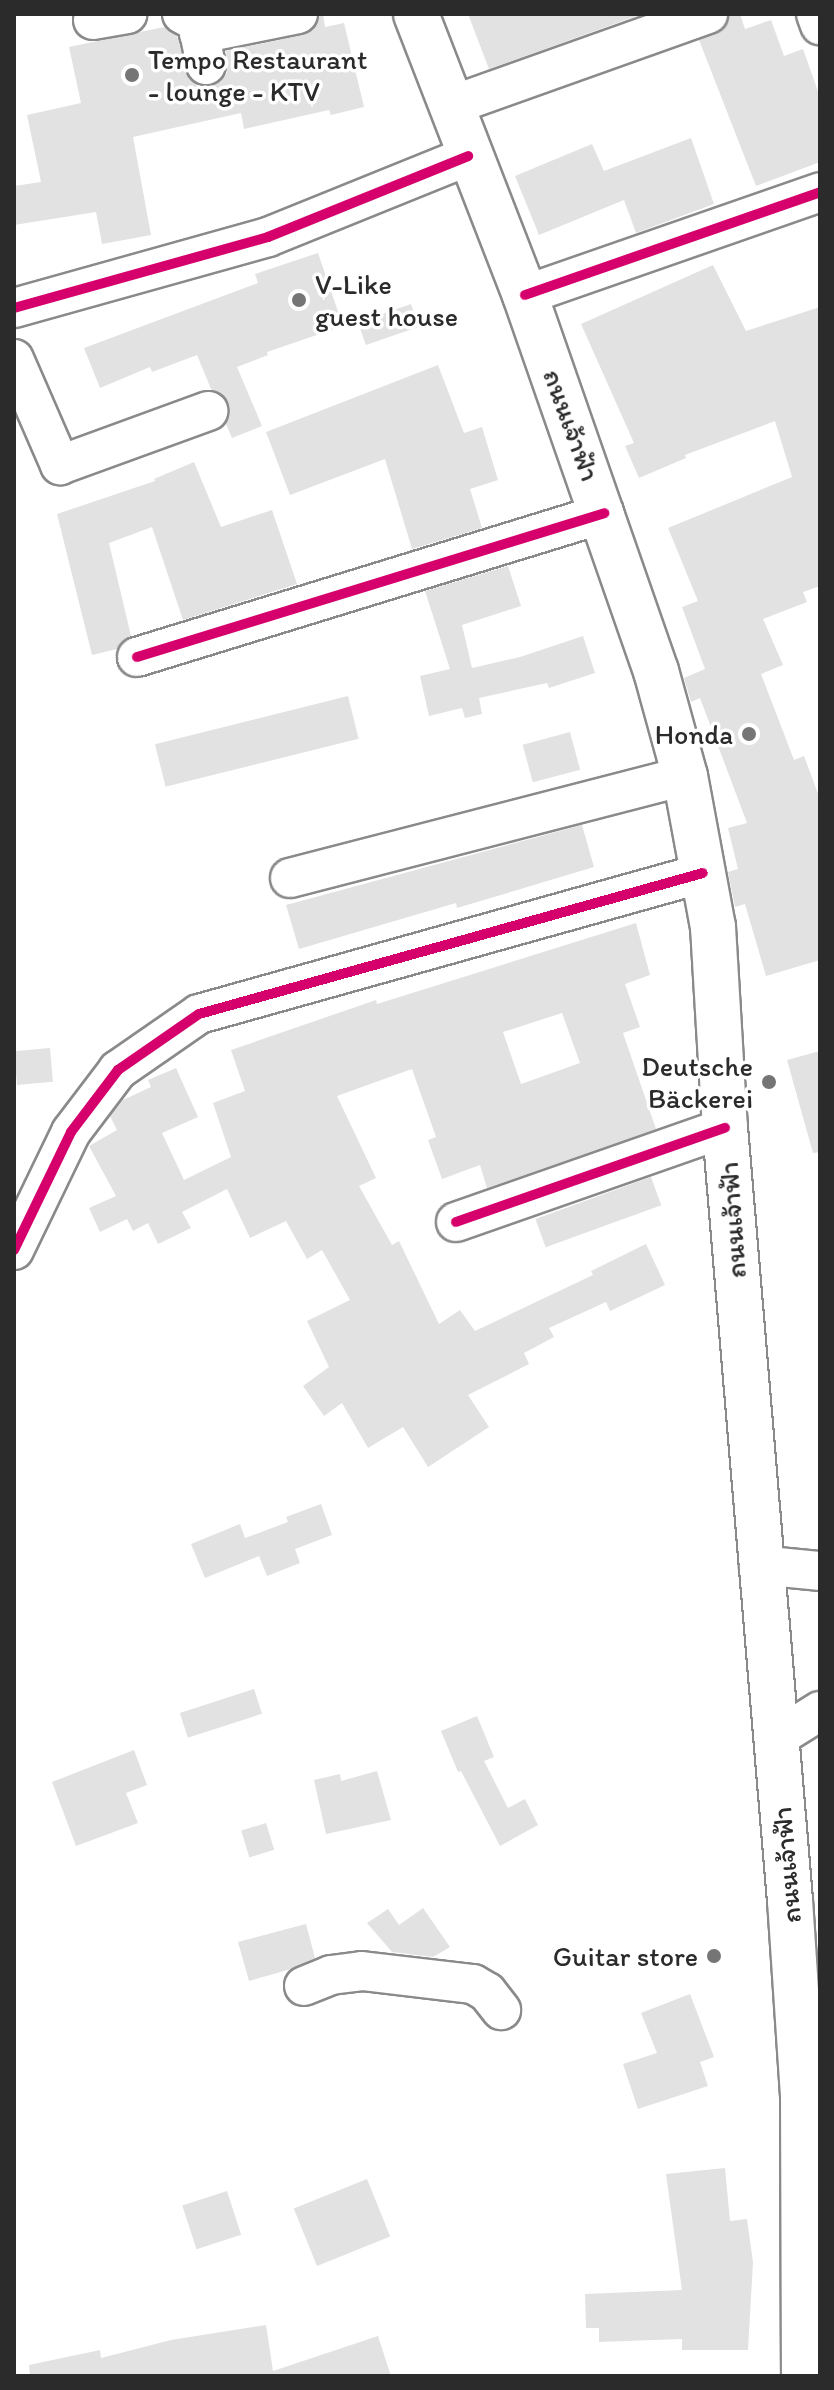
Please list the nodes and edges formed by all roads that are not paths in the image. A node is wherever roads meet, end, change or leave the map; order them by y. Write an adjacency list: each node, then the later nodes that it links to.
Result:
1 (298, 14): 6 (street)
2 (416, 14): 7 (main road, ถนนเจ้าฟ้า)
3 (708, 14): 7 (street)
4 (816, 14): 5 (street)
5 (820, 25)
6 (196, 38)
7 (450, 106): 8 (main road, ถนนเจ้าฟ้า)
8 (468, 156): 10 (main road, ถนนเจ้าฟ้า); 11 (street)
9 (820, 192): 10 (street)
10 (525, 295): 14 (main road, ถนนเจ้าฟ้า)
11 (14, 308)
12 (14, 359): 13 (street)
13 (208, 411)
14 (604, 513): 15 (street); 16 (main road, ถนนเจ้าฟ้า)
15 (137, 657)
16 (685, 776): 17 (main road, ถนนเจ้าฟ้า); 18 (street)
17 (703, 873): 19 (main road, ถนนเจ้าฟ้า); 21 (street)
18 (290, 878)
19 (725, 1128): 20 (street); 22 (main road, ถนนเจ้าฟ้า)
20 (456, 1222)
21 (14, 1250)
22 (759, 1565): 23 (street); 25 (main road, ถนนเจ้าฟ้า)
23 (820, 1571)
24 (820, 1711): 25 (street)
25 (775, 1739): 28 (main road, ถนนเจ้าฟ้า)
26 (304, 1986): 27 (street)
27 (501, 2010)
28 (804, 2376)

